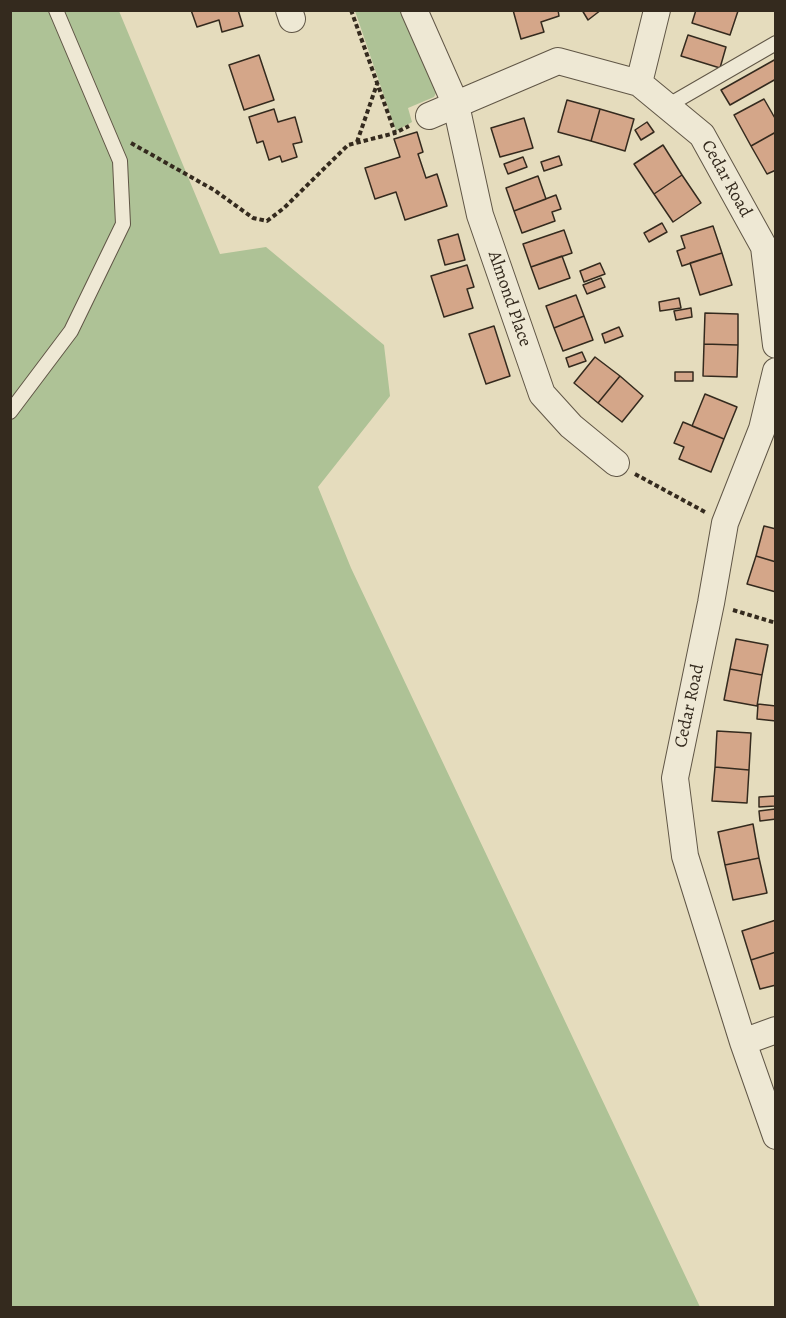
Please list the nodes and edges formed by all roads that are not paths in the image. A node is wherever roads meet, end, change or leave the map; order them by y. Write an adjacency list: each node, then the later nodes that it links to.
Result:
1 (56, 10): 11 (lane)
2 (414, 10): 6 (street, Almond Place)
3 (657, 10): 5 (street)
4 (776, 43): 7 (lane)
5 (639, 83): 6 (street, Cedar Road); 7 (street, Cedar Road)
6 (456, 105): 8 (street, Cedar Road); 12 (street, Almond Place)
7 (667, 106): 9 (street, Cedar Road)
8 (429, 116)
9 (776, 345)
10 (776, 371): 14 (street, Cedar Road)
11 (10, 412)
12 (616, 463)
13 (776, 1030): 14 (street)
14 (742, 1042): 15 (street, Cedar Road)
15 (776, 1136)

